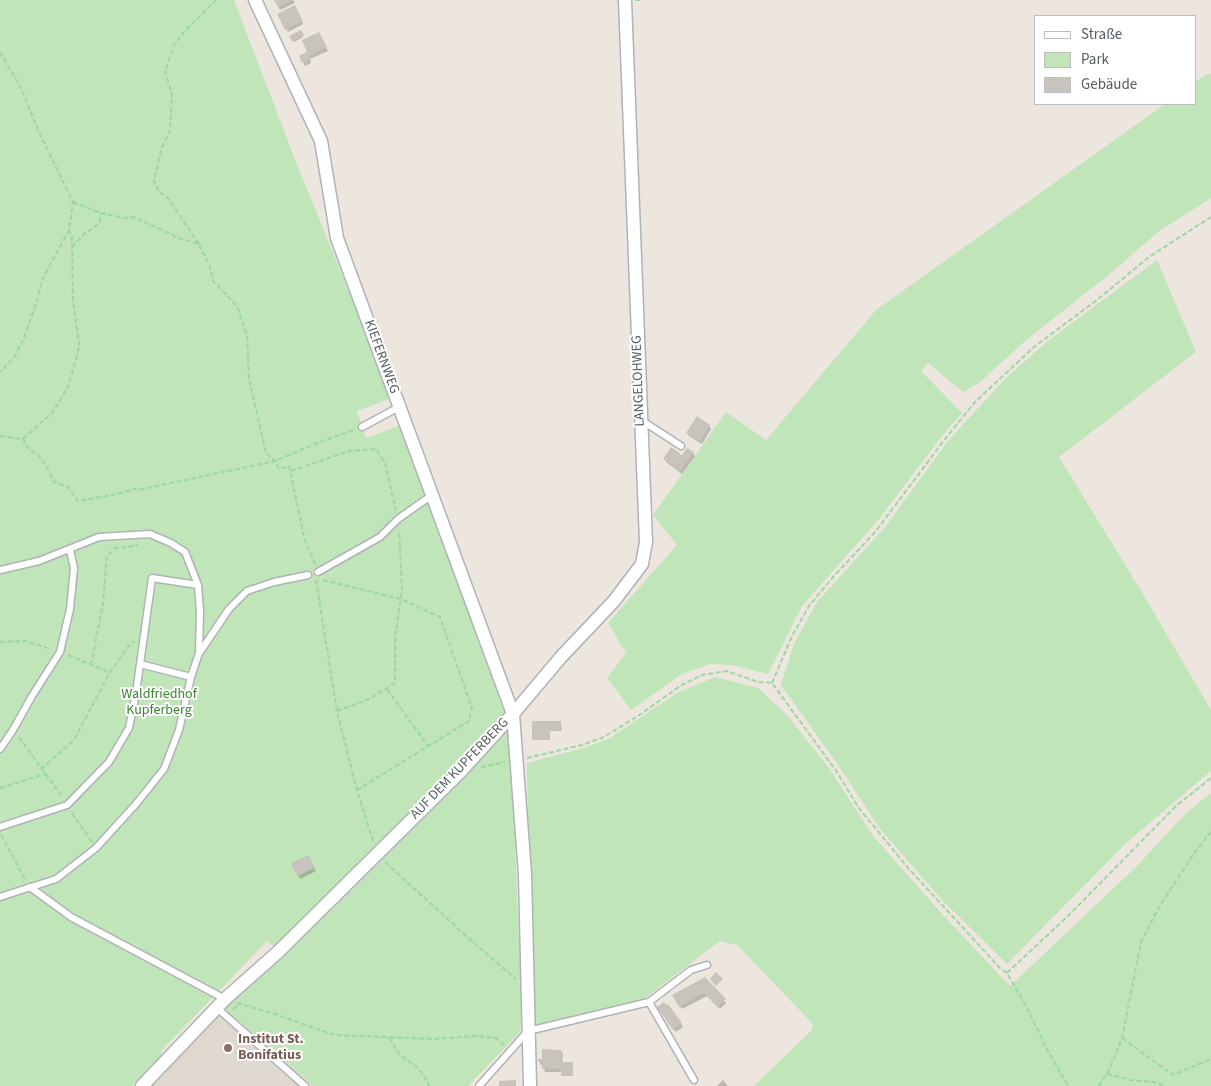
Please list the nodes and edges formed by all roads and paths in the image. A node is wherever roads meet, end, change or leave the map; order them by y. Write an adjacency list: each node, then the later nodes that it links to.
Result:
1 (216, 0): 9 (path)
2 (255, 0): 12 (street, KIEFERNWEG)
3 (626, 0): 13 (street, LANGELOHWEG)
4 (0, 52): 5 (path)
5 (74, 202): 6 (path); 8 (path)
6 (102, 213): 9 (path); 10 (path)
7 (1211, 217): 34 (path)
8 (69, 230): 10 (path); 11 (path)
9 (199, 244): 18 (path)
10 (71, 248): 16 (path)
11 (0, 372)
12 (400, 407): 14 (lane); 20 (street, KIEFERNWEG)
13 (640, 419): 17 (lane); 37 (street, LANGELOHWEG)
14 (362, 428): 18 (path)
15 (0, 436): 16 (path)
16 (23, 438): 18 (path)
17 (681, 446)
18 (275, 461): 19 (path)
19 (291, 471): 21 (path); 25 (path)
20 (432, 495): 21 (lane); 37 (street, KIEFERNWEG)
21 (398, 519): 25 (lane); 28 (path)
22 (139, 534): 23 (lane); 27 (lane); 32 (path)
23 (70, 550): 24 (lane); 38 (lane)
24 (0, 570)
25 (318, 572)
26 (308, 575): 30 (lane)
27 (198, 585): 29 (lane); 30 (lane)
28 (401, 600): 35 (path); 36 (path); 39 (path)
29 (142, 640): 31 (lane); 42 (path)
30 (199, 653): 33 (lane)
31 (140, 664): 33 (lane); 49 (lane)
32 (92, 665)
33 (191, 676): 53 (lane)
34 (772, 683): 41 (path); 58 (path)
35 (387, 688): 36 (path); 39 (path)
36 (337, 710): 47 (path)
37 (513, 714): 41 (street, AUF DEM KUPFERBERG); 43 (street, AUF DEM KUPFERBERG)
38 (14, 730): 40 (lane); 42 (path)
39 (428, 746): 47 (path)
40 (0, 748)
41 (516, 760): 43 (path); 59 (street, AUF DEM KUPFERBERG)
42 (41, 769): 44 (path)
43 (461, 770): 54 (street, AUF DEM KUPFERBERG)
44 (45, 774): 46 (path); 48 (path)
45 (1211, 778): 58 (path)
46 (0, 788)
47 (357, 790): 54 (path)
48 (59, 792)
49 (67, 805): 50 (lane); 53 (path)
50 (0, 827)
51 (1211, 832): 64 (path)
52 (0, 833): 55 (path)
53 (96, 848): 55 (lane)
54 (377, 854): 59 (path); 61 (street, AUF DEM KUPFERBERG)
55 (30, 887): 56 (lane); 61 (lane)
56 (0, 897)
57 (707, 966): 60 (lane)
58 (1007, 973): 74 (path)
59 (527, 988): 62 (street, AUF DEM KUPFERBERG)
60 (650, 1002): 62 (lane); 68 (lane)
61 (221, 1004): 63 (path); 69 (street, AUF DEM KUPFERBERG); 70 (lane)
62 (528, 1031): 65 (lane); 73 (street, AUF DEM KUPFERBERG)
63 (389, 1038): 65 (path); 71 (path)
64 (1122, 1038): 66 (path); 67 (path)
65 (511, 1052): 72 (lane)
66 (1211, 1058)
67 (1106, 1074): 75 (path); 76 (path)
68 (694, 1080)
69 (142, 1086)
70 (305, 1086)
71 (429, 1086)
72 (478, 1086)
73 (530, 1086)
74 (1068, 1086)
75 (1099, 1086)
76 (1165, 1086)

